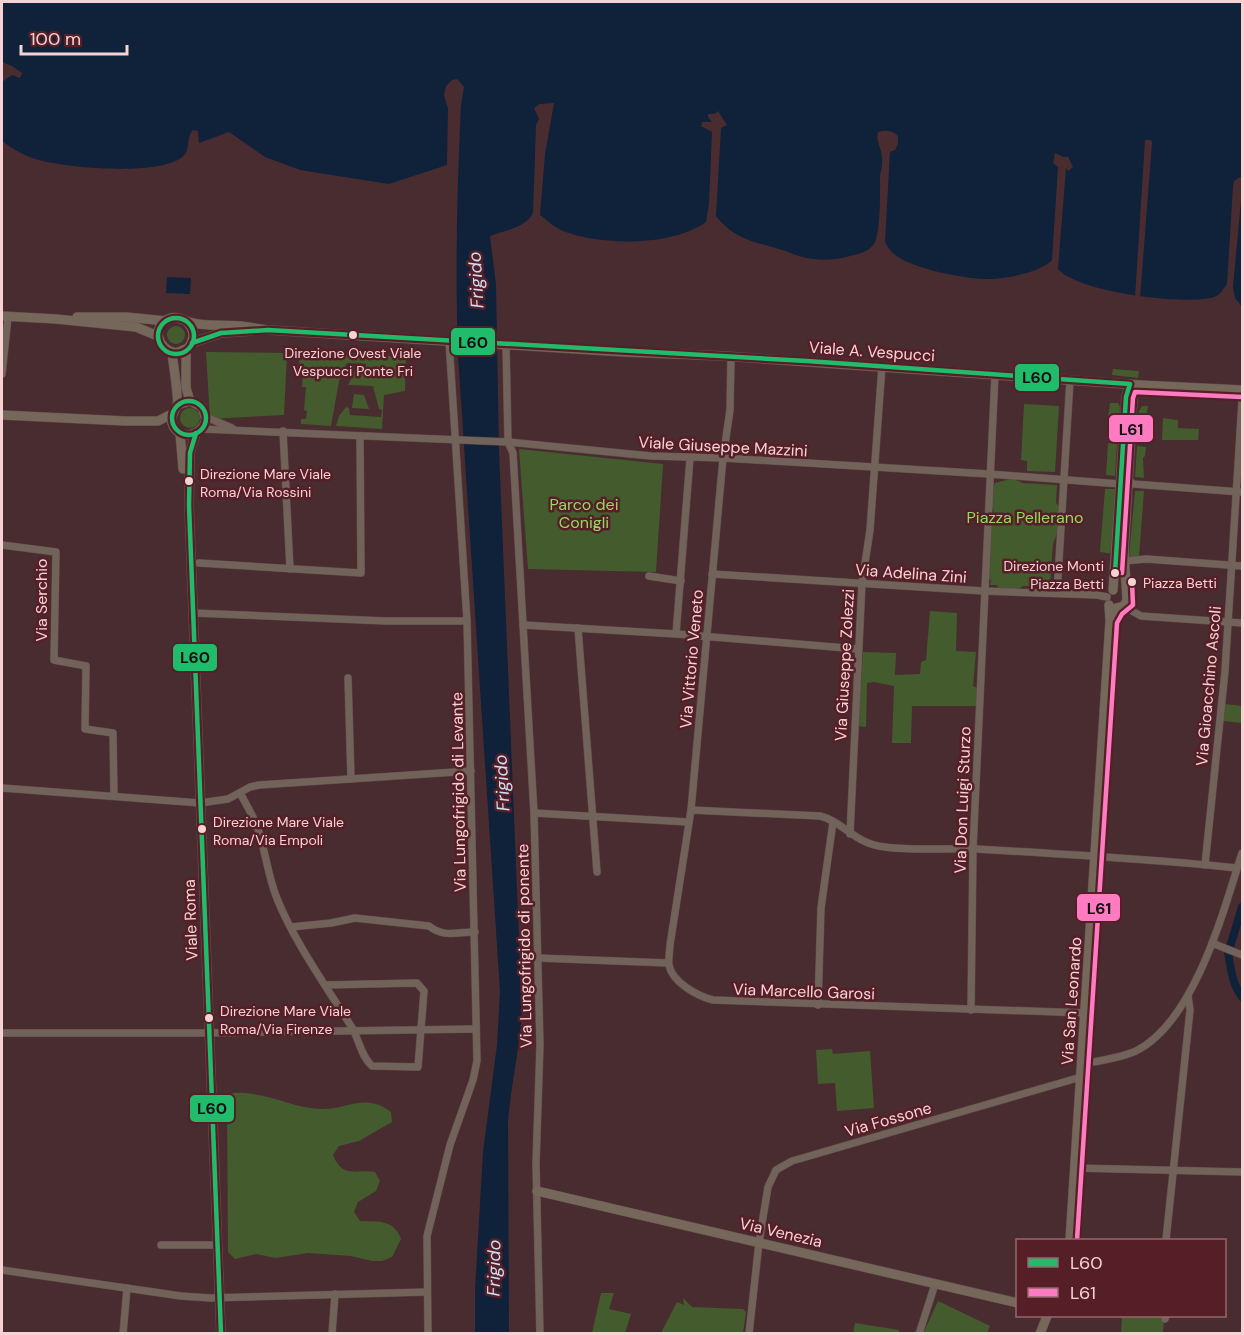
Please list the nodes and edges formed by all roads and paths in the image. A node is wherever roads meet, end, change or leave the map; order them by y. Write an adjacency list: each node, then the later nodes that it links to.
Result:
1 (5, 316): 2 (main road); 13 (street)
2 (56, 319): 3 (main road); 6 (main road)
3 (166, 321): 4 (main road); 6 (main road)
4 (187, 322): 5 (main road); 9 (main road)
5 (268, 330): 7 (main road, Viale A. Vespucci); 9 (main road)
6 (158, 336): 10 (main road)
7 (452, 341): 8 (main road, Viale A. Vespucci); 30 (street, Via Lungofrigido di Levante)
8 (502, 344): 11 (main road, Viale A. Vespucci); 31 (street, Via Lungofrigido di ponente)
9 (189, 346): 10 (main road); 18 (main road)
10 (172, 353): 20 (main road)
11 (731, 356): 12 (main road, Viale A. Vespucci); 33 (street, Via Vittorio Veneto)
12 (882, 366): 14 (main road, Viale A. Vespucci); 34 (street, Via Giuseppe Zolezzi)
13 (2, 374)
14 (995, 374): 15 (main road, Viale A. Vespucci); 35 (street)
15 (1070, 380): 16 (main road, Viale A. Vespucci); 36 (street)
16 (1130, 384): 17 (main road, Viale A. Vespucci); 37 (main road)
17 (1242, 390)
18 (190, 400): 20 (main road); 23 (main road)
19 (1242, 401): 38 (street, Via Gioacchino Ascoli)
20 (177, 405): 21 (main road)
21 (172, 414): 24 (main road); 25 (main road, Viale Roma)
22 (2, 415): 24 (main road)
23 (206, 417): 26 (main road, Viale Roma); 27 (street)
24 (125, 422): 25 (main road)
25 (177, 429): 26 (main road); 39 (main road, Viale Roma)
26 (199, 431): 27 (street, Viale Giuseppe Mazzini); 39 (main road, Viale Roma)
27 (240, 431): 28 (street, Viale Giuseppe Mazzini)
28 (283, 431): 29 (street, Viale Giuseppe Mazzini); 45 (street)
29 (360, 436): 30 (street, Viale Giuseppe Mazzini); 45 (street)
30 (460, 441): 31 (street, Viale Giuseppe Mazzini); 55 (street, Via Lungofrigido di Levante)
31 (505, 442): 32 (street, Viale Giuseppe Mazzini); 58 (street, Via Lungofrigido di ponente)
32 (690, 458): 33 (street, Viale Giuseppe Mazzini); 48 (street)
33 (723, 458): 34 (street, Viale Giuseppe Mazzini); 46 (street, Via Vittorio Veneto)
34 (875, 465): 35 (street, Viale Giuseppe Mazzini); 49 (street, Via Giuseppe Zolezzi)
35 (989, 474): 36 (street, Viale Giuseppe Mazzini); 50 (street)
36 (1063, 480): 37 (street, Viale Giuseppe Mazzini); 51 (street)
37 (1124, 482): 38 (street, Viale Giuseppe Mazzini); 41 (main road); 53 (main road)
38 (1240, 492): 43 (street, Via Gioacchino Ascoli)
39 (189, 506): 54 (main road, Viale Roma)
40 (2, 545): 68 (street, Via Serchio)
41 (1124, 561): 43 (street); 52 (main road)
42 (199, 563): 45 (street)
43 (1232, 565): 44 (street); 56 (street, Via Gioacchino Ascoli)
44 (1242, 566)
45 (290, 569)
46 (712, 574): 49 (street, Via Adelina Zini); 61 (street, Via Vittorio Veneto)
47 (649, 576): 48 (street)
48 (681, 581): 60 (street)
49 (862, 583): 50 (street, Via Adelina Zini); 62 (street, Via Giuseppe Zolezzi)
50 (984, 591): 51 (street, Via Adelina Zini); 76 (street, Via Don Luigi Sturzo)
51 (1057, 593): 53 (street, Via Adelina Zini)
52 (1125, 599): 53 (main road); 53 (main road); 56 (street)
53 (1111, 600): 78 (main road, Via San Leonardo)
54 (193, 613): 55 (street); 69 (main road, Viale Roma)
55 (467, 621): 64 (street, Via Lungofrigido di Levante)
56 (1227, 622): 57 (street); 79 (street, Via Gioacchino Ascoli)
57 (1242, 623)
58 (523, 625): 59 (street); 71 (street, Via Lungofrigido di ponente)
59 (578, 628): 60 (street); 72 (street)
60 (676, 634): 61 (street)
61 (707, 638): 62 (street); 70 (street, Via Vittorio Veneto)
62 (858, 649): 75 (street, Via Giuseppe Zolezzi)
63 (348, 678): 65 (street)
64 (471, 771): 65 (street); 83 (street, Via Lungofrigido di Levante)
65 (351, 779): 67 (street)
66 (2, 788): 68 (street)
67 (240, 793): 69 (street); 82 (street)
68 (114, 796): 69 (street)
69 (200, 803): 97 (main road, Viale Roma)
70 (691, 810): 73 (street, Via Vittorio Veneto); 74 (street)
71 (534, 813): 72 (street); 86 (street, Via Lungofrigido di ponente)
72 (592, 816): 73 (street); 81 (street)
73 (688, 822): 87 (street, Via Vittorio Veneto)
74 (833, 822): 75 (street); 90 (street)
75 (850, 834): 76 (street)
76 (973, 849): 78 (street); 91 (street, Via Don Luigi Sturzo)
77 (1242, 853): 80 (street)
78 (1096, 856): 79 (street); 92 (main road, Via San Leonardo)
79 (1205, 865): 80 (street)
80 (1238, 868): 84 (street)
81 (597, 872)
82 (291, 927): 83 (street); 88 (street)
83 (475, 932): 94 (street, Via Lungofrigido di Levante)
84 (1215, 944): 85 (street); 89 (street)
85 (1240, 954)
86 (538, 958): 87 (street); 103 (street, Via Lungofrigido di ponente)
87 (668, 963): 90 (street, Via Marcello Garosi)
88 (326, 985): 93 (street); 95 (street)
89 (1188, 996): 98 (street); 101 (street)
90 (818, 1005): 91 (street, Via Marcello Garosi)
91 (971, 1010): 92 (street, Via Marcello Garosi)
92 (1085, 1013): 98 (main road, Via San Leonardo)
93 (421, 1029): 94 (street); 95 (street); 95 (street)
94 (476, 1029): 112 (street, Via Lungofrigido di Levante)
95 (355, 1031): 97 (street)
96 (2, 1033): 97 (street)
97 (209, 1033): 108 (main road, Viale Roma)
98 (1082, 1064): 99 (main road, Via San Leonardo)
99 (1081, 1077): 100 (main road, Via San Leonardo); 106 (street, Via Fossone)
100 (1075, 1168): 101 (street); 104 (main road, Via San Leonardo)
101 (1172, 1172): 102 (street); 105 (street)
102 (1242, 1172)
103 (537, 1191): 106 (main road, Via Venezia); 121 (street, Via Lungofrigido di ponente)
104 (1070, 1239)
105 (1166, 1239)
106 (759, 1242): 110 (main road, Via Venezia); 122 (street, Via Fossone)
107 (161, 1245): 108 (street)
108 (217, 1245): 114 (main road, Viale Roma)
109 (2, 1270): 111 (street)
110 (935, 1284): 115 (main road, Via Venezia); 123 (street)
111 (127, 1288): 114 (street); 117 (street)
112 (427, 1292): 113 (street); 120 (street, Via Lungofrigido di Levante)
113 (335, 1294): 114 (street); 119 (street)
114 (220, 1297): 118 (main road, Viale Roma)
115 (1016, 1303)
116 (1047, 1317): 124 (main road)
117 (123, 1334)
118 (221, 1334)
119 (332, 1334)
120 (428, 1334)
121 (540, 1334)
122 (748, 1334)
123 (919, 1334)
124 (1040, 1334)

